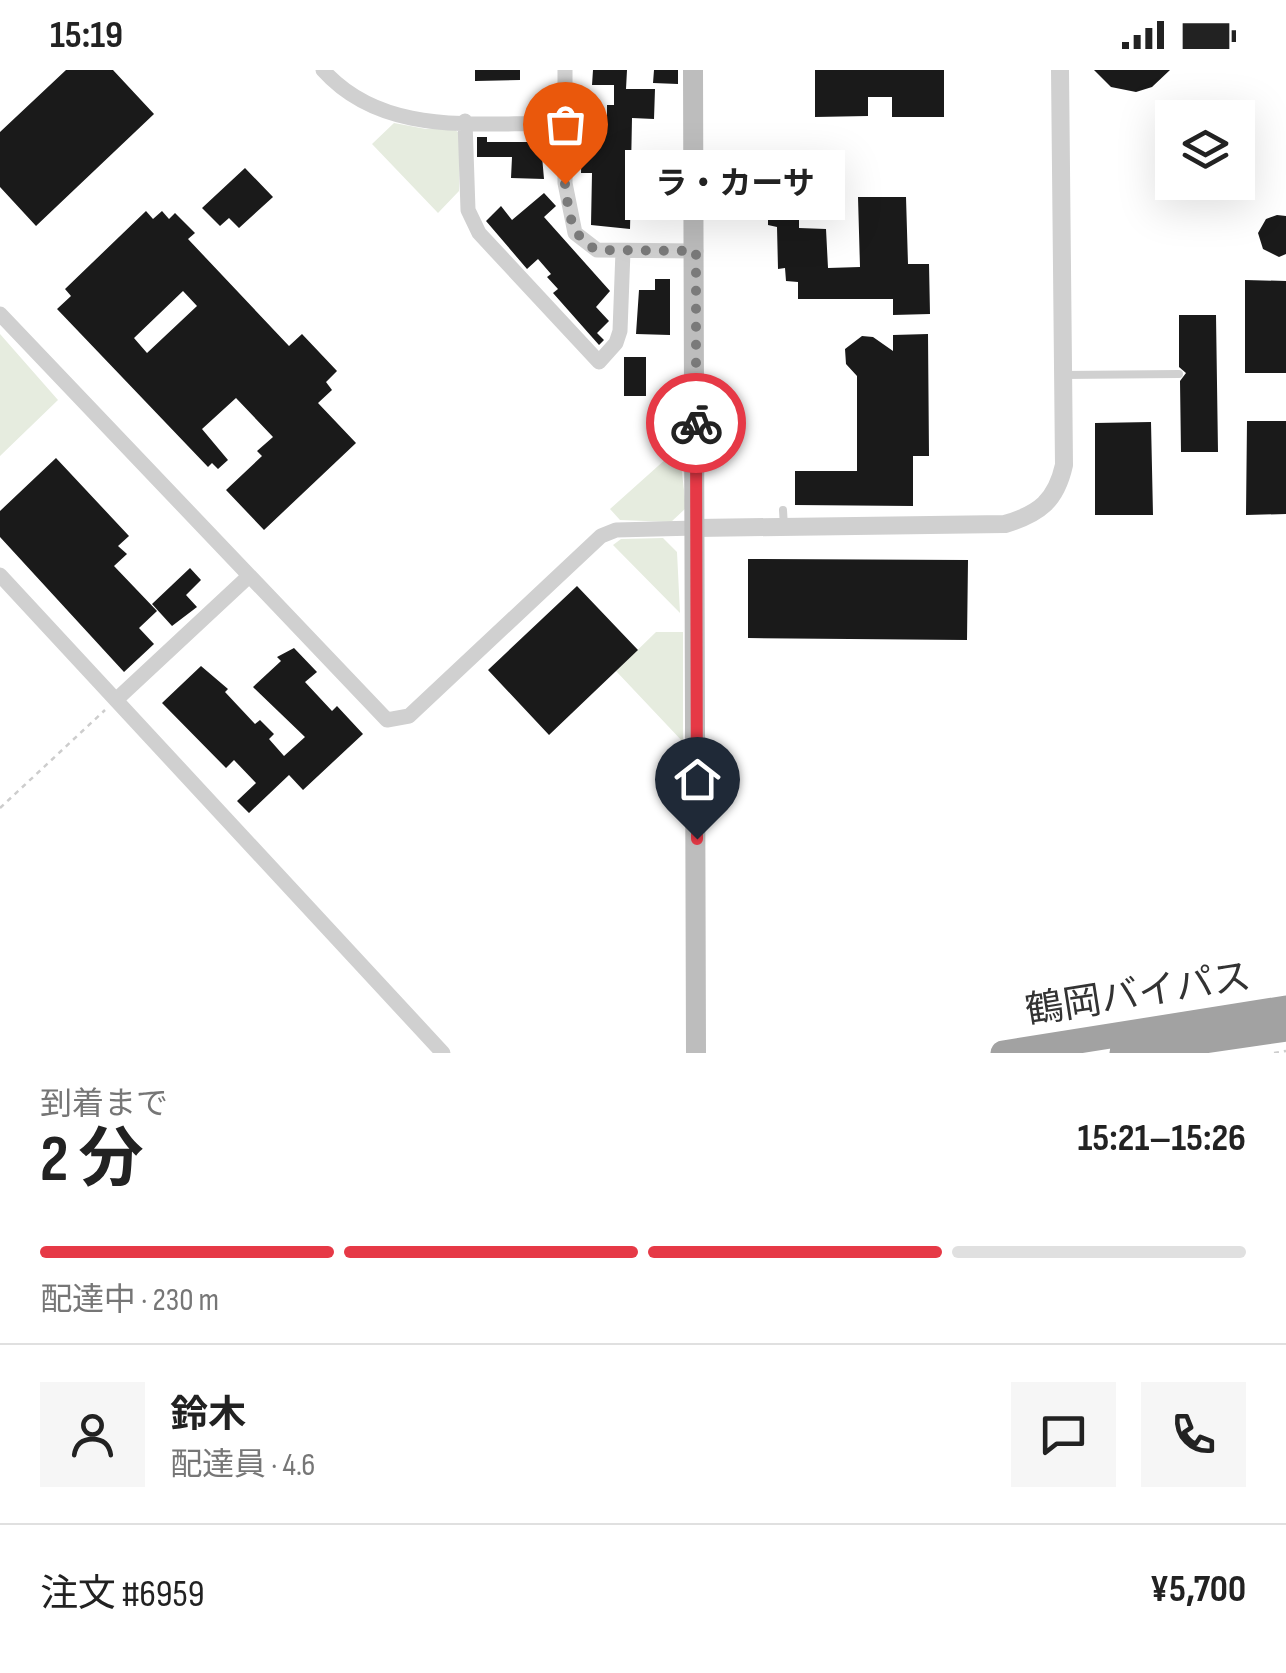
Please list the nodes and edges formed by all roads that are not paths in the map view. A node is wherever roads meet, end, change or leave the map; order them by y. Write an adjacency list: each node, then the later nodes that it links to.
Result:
1 (323, 70): 5 (street)
2 (565, 70): 6 (street)
3 (694, 70): 8 (main road)
4 (1060, 70): 11 (street)
5 (465, 121): 6 (street); 7 (street)
6 (564, 124): 7 (street)
7 (622, 250): 8 (street)
8 (696, 251): 12 (main road)
9 (0, 314): 14 (street)
10 (1180, 374): 11 (lane)
11 (1063, 375): 12 (street)
12 (696, 528): 14 (street); 19 (main road)
13 (0, 575): 15 (street)
14 (248, 577): 15 (street)
15 (118, 699): 18 (street)
16 (1286, 1008): 20 (highway, 鶴岡バイパス)
17 (1286, 1029): 21 (highway, 鶴岡バイパス)
18 (443, 1053)
19 (696, 1053)
20 (1002, 1053)
21 (1122, 1053)

